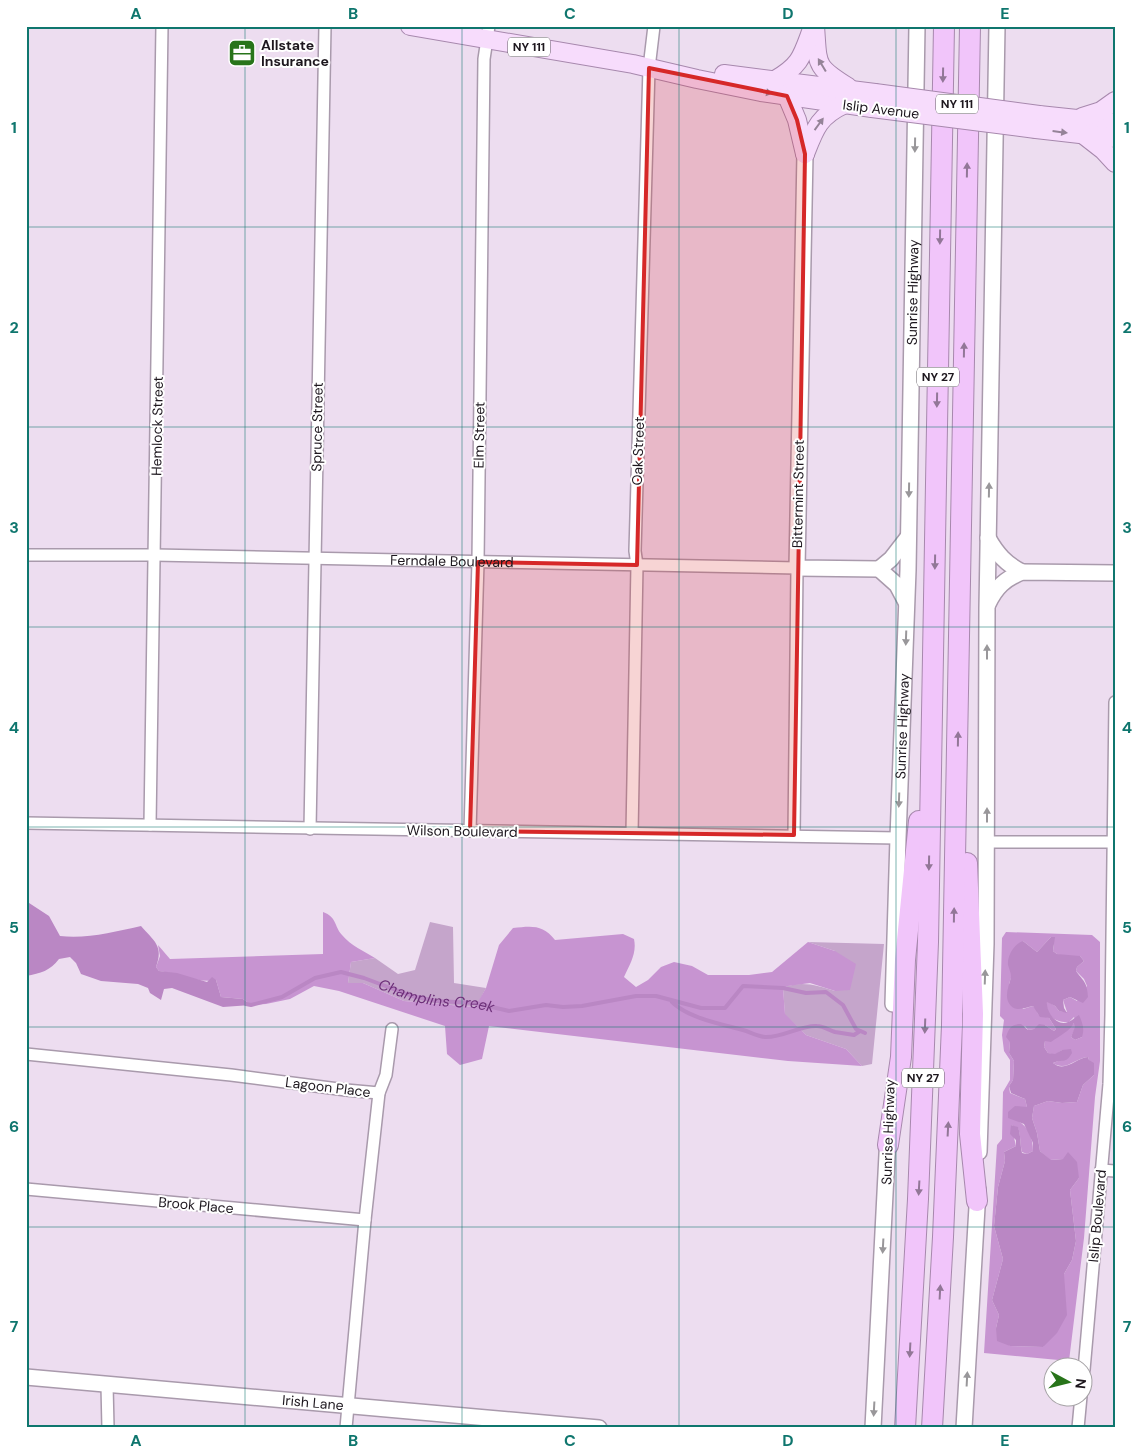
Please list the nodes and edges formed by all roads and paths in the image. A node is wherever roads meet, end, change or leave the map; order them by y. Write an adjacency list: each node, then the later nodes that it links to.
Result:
1 (162, 26): 26 (street, Hemlock Street)
2 (325, 26): 27 (street, Spruce Street)
3 (410, 26): 10 (main road, Islip Avenue / NY 111)
4 (654, 26): 11 (street, Oak Street)
5 (814, 26): 12 (main road); 14 (main road, one-way to 5)
6 (917, 26): 23 (main road, Sunrise Highway, one-way to 23)
7 (944, 26): 37 (highway, Sunrise Highway / NY 27, one-way to 37)
8 (970, 26): 38 (highway, NY 27, one-way to 8)
9 (997, 26): 24 (main road, one-way to 9)
10 (488, 33): 11 (main road, Islip Avenue / NY 111); 28 (street, Elm Street)
11 (649, 68): 12 (main road, Islip Avenue / NY 111); 13 (main road, Islip Avenue / NY 111, one-way to 13); 29 (street, Oak Street)
12 (775, 80): 14 (main road, Islip Avenue / NY 111)
13 (787, 96): 14 (main road, Islip Avenue / NY 111); 21 (main road)
14 (849, 97): 17 (main road, Islip Avenue / NY 111, bridge); 21 (main road, one-way to 14)
15 (1115, 101): 16 (main road)
16 (1075, 120): 17 (main road, Islip Avenue / NY 111); 18 (main road, Islip Avenue / NY 111)
17 (1037, 122): 19 (main road, Islip Avenue / NY 111, one-way to 19)
18 (1115, 123)
19 (1084, 135): 20 (main road, Islip Avenue / NY 111); 22 (main road)
20 (1115, 138)
21 (805, 154): 30 (main road, Bittermint Street)
22 (1115, 163)
23 (908, 537): 31 (main road); 34 (main road, Sunrise Highway)
24 (988, 538): 32 (main road); 35 (main road)
25 (26, 555): 26 (street, Ferndale Boulevard)
26 (154, 556): 27 (street, Ferndale Boulevard); 40 (street, Hemlock Street)
27 (314, 559): 28 (street, Ferndale Boulevard); 41 (street, Spruce Street)
28 (478, 562): 29 (street, Ferndale Boulevard); 42 (street, Elm Street)
29 (637, 565): 30 (street, Ferndale Boulevard); 43 (street, Oak Street)
30 (797, 568): 31 (main road, Ferndale Boulevard); 44 (street, Bittermint Street)
31 (879, 569): 34 (main road)
32 (1022, 572): 33 (main road); 35 (main road)
33 (1115, 573)
34 (907, 604): 45 (main road, Sunrise Highway, one-way to 45)
35 (987, 608): 46 (main road, one-way to 35)
36 (1115, 702): 47 (street, Islip Boulevard)
37 (932, 727): 52 (highway); 67 (highway, Sunrise Highway / NY 27, one-way to 67)
38 (957, 787): 56 (highway); 68 (highway, NY 27, one-way to 38)
39 (26, 823): 40 (street, Wilson Boulevard)
40 (150, 825): 41 (street, Wilson Boulevard)
41 (310, 829): 42 (street, Wilson Boulevard)
42 (470, 831): 43 (street, Wilson Boulevard)
43 (632, 834): 44 (street, Wilson Boulevard)
44 (794, 835): 45 (street, Wilson Boulevard)
45 (898, 838): 52 (main road, Sunrise Highway)
46 (987, 842): 47 (street); 56 (main road, one-way to 46)
47 (1112, 842): 48 (street, Islip Boulevard)
48 (1114, 897): 53 (street, Islip Boulevard)
49 (392, 1029): 51 (street)
50 (26, 1054): 51 (street, Lagoon Place)
51 (379, 1093): 57 (street, Lagoon Place)
52 (888, 1145): 66 (main road, Sunrise Highway, one-way to 66)
53 (1101, 1170): 54 (street); 58 (street, Islip Boulevard)
54 (1115, 1171)
55 (26, 1189): 57 (street, Brook Place)
56 (977, 1201): 69 (main road, one-way to 56)
57 (365, 1220): 61 (street, Lagoon Place)
58 (1085, 1356)
59 (26, 1377): 60 (main road, Irish Lane)
60 (107, 1385): 61 (main road, Irish Lane); 64 (street)
61 (348, 1405): 63 (main road, Irish Lane); 65 (street, Lagoon Place)
62 (1080, 1406): 70 (street)
63 (592, 1427)
64 (108, 1428)
65 (346, 1428)
66 (873, 1428)
67 (906, 1428)
68 (932, 1428)
69 (964, 1428)
70 (1078, 1428)

